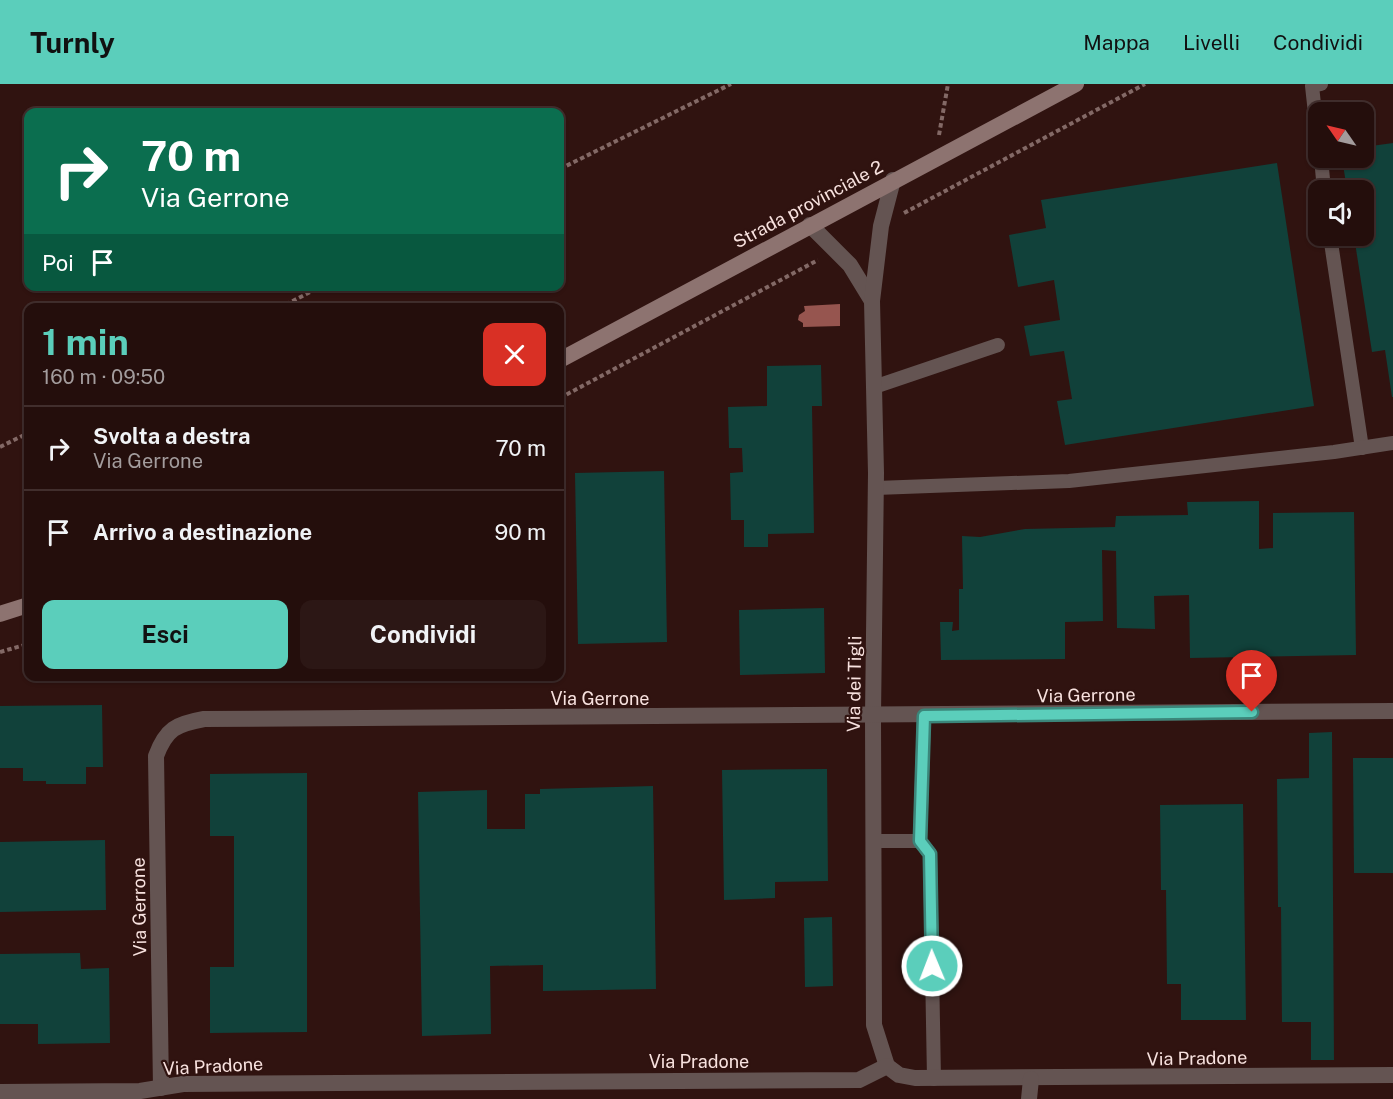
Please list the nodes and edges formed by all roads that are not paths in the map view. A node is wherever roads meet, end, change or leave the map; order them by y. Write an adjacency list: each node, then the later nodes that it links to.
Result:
1 (1076, 84): 4 (main road, Strada provinciale 2)
2 (1321, 84): 3 (lane)
3 (1314, 102)
4 (893, 180): 5 (main road, Strada provinciale 2); 7 (street, Via dei Tigli)
5 (810, 225): 7 (street); 9 (main road, Strada provinciale 2)
6 (1332, 246): 12 (lane)
7 (872, 301): 10 (street, Via dei Tigli)
8 (998, 345): 10 (lane)
9 (564, 358)
10 (874, 387): 13 (street, Via dei Tigli)
11 (1393, 443): 12 (lane)
12 (1362, 448): 13 (lane)
13 (876, 488): 17 (street, Via dei Tigli)
14 (24, 606): 15 (main road)
15 (0, 614)
16 (1393, 711): 18 (street, Via Gerrone)
17 (873, 716): 18 (street, Via Gerrone); 19 (street, Via dei Tigli); 25 (street, Via Gerrone)
18 (924, 716): 20 (lane)
19 (873, 840): 20 (lane); 21 (street, Via dei Tigli)
20 (920, 841): 23 (lane)
21 (887, 1066): 23 (street, Via Pradone); 26 (street, Via Pradone)
22 (1393, 1075): 24 (street, Via Pradone)
23 (934, 1078): 24 (street, Via Pradone)
24 (1030, 1079): 28 (street)
25 (161, 1088): 26 (street, Via Pradone); 27 (street, Via Pradone)
26 (413, 1091)
27 (0, 1092)
28 (1029, 1099)

